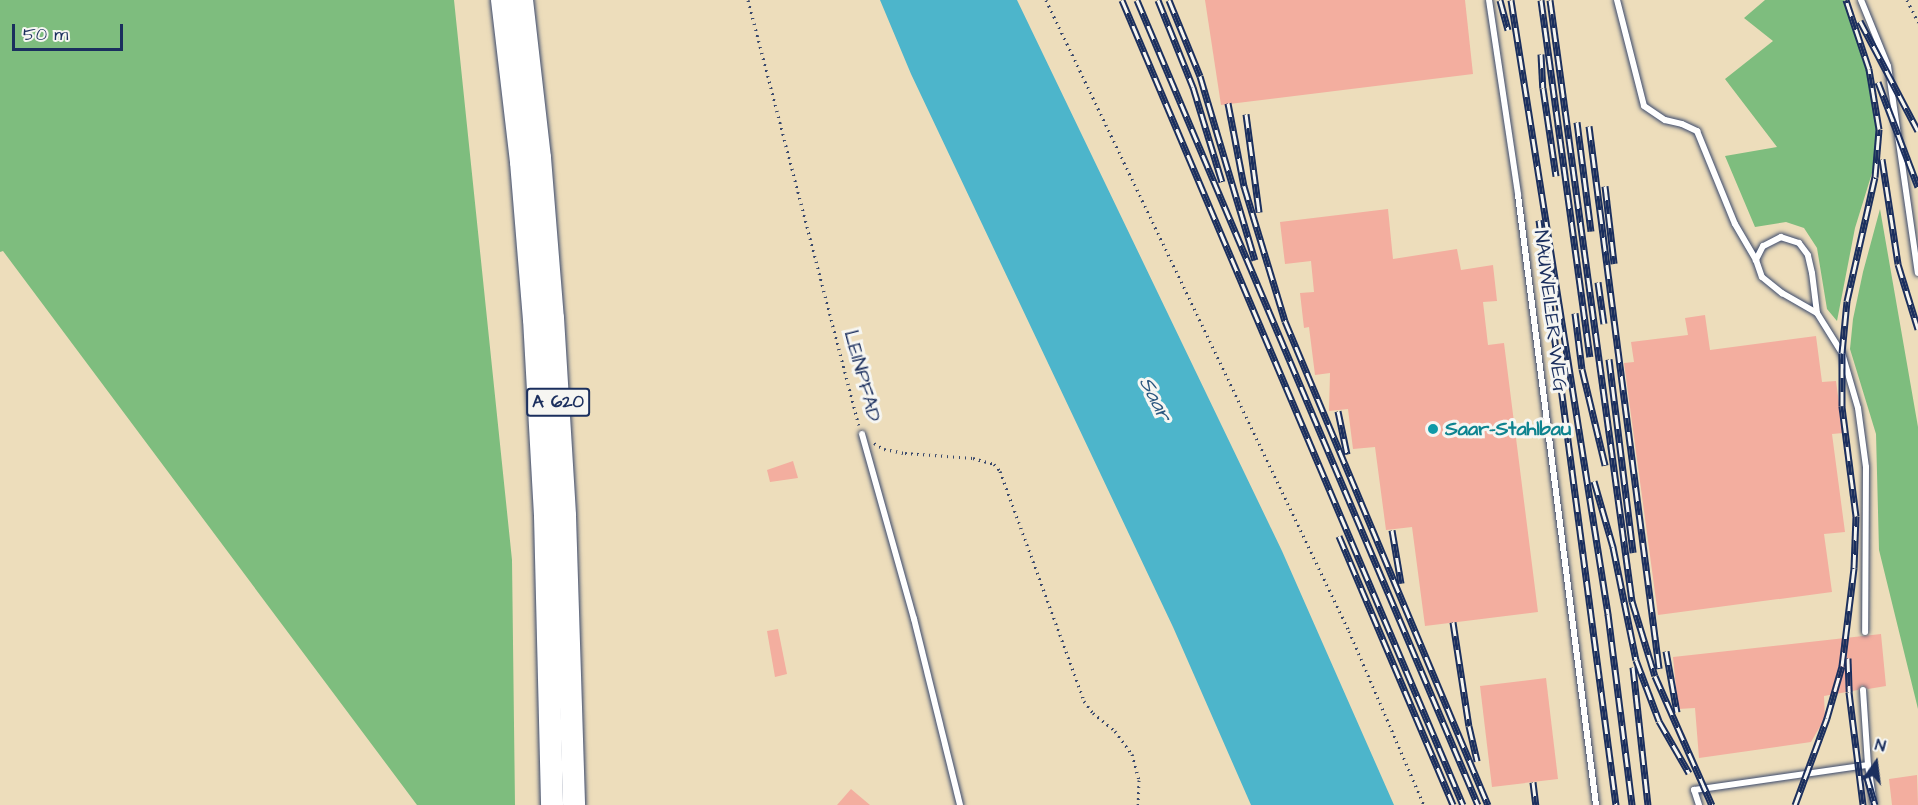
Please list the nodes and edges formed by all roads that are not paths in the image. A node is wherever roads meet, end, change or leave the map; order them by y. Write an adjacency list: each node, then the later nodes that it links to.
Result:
1 (502, 0): 13 (highway, A 620)
2 (522, 0): 14 (highway, A 620)
3 (1489, 0): 16 (lane, NAUWEILER WEG)
4 (1617, 0): 6 (lane)
5 (1861, 0): 7 (lane)
6 (1756, 260): 8 (lane); 8 (lane)
7 (1918, 273)
8 (1817, 313): 10 (lane)
9 (862, 434): 15 (lane)
10 (1865, 632)
11 (1863, 690): 12 (lane)
12 (1868, 765): 17 (lane); 18 (lane)
13 (552, 805)
14 (574, 805)
15 (960, 805)
16 (1596, 805)
17 (1699, 805)
18 (1874, 805)

